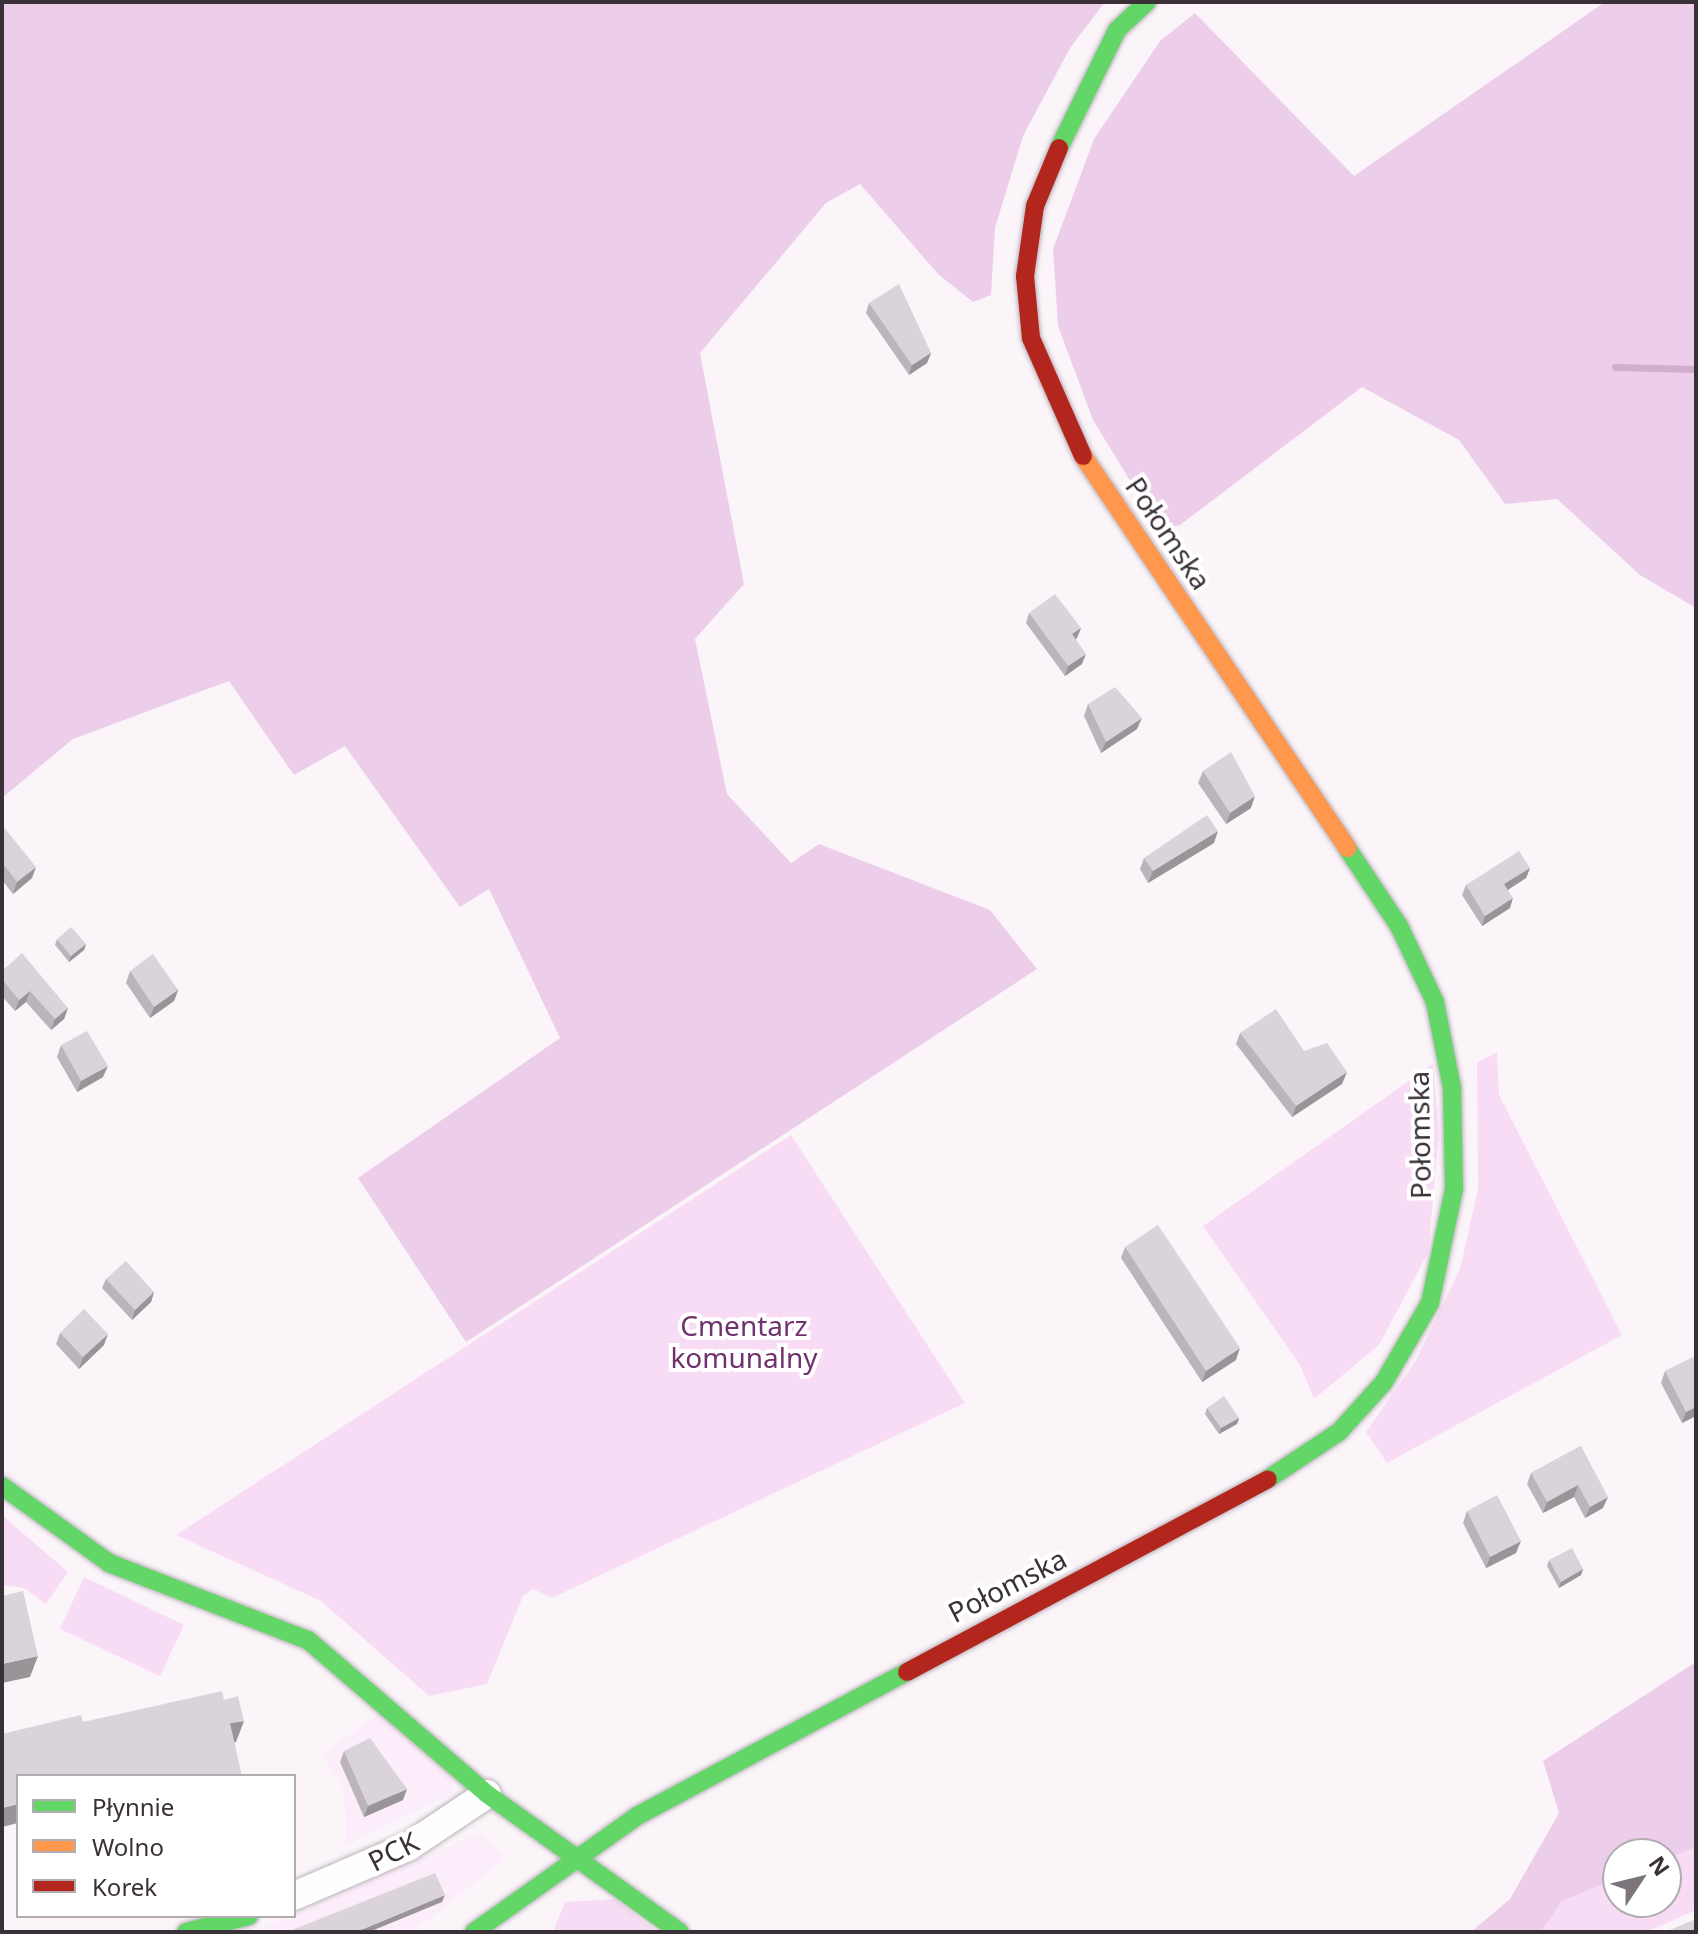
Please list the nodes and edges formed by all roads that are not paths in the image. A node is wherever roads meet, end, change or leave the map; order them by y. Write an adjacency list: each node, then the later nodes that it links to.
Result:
1 (1147, 2): 4 (street, Połomska)
2 (2, 1486): 3 (street)
3 (487, 1794): 4 (street); 5 (street, PCK)
4 (573, 1857): 8 (street, Połomska); 9 (street)
5 (296, 1895)
6 (241, 1918): 7 (street)
7 (186, 1932)
8 (474, 1932)
9 (680, 1932)

